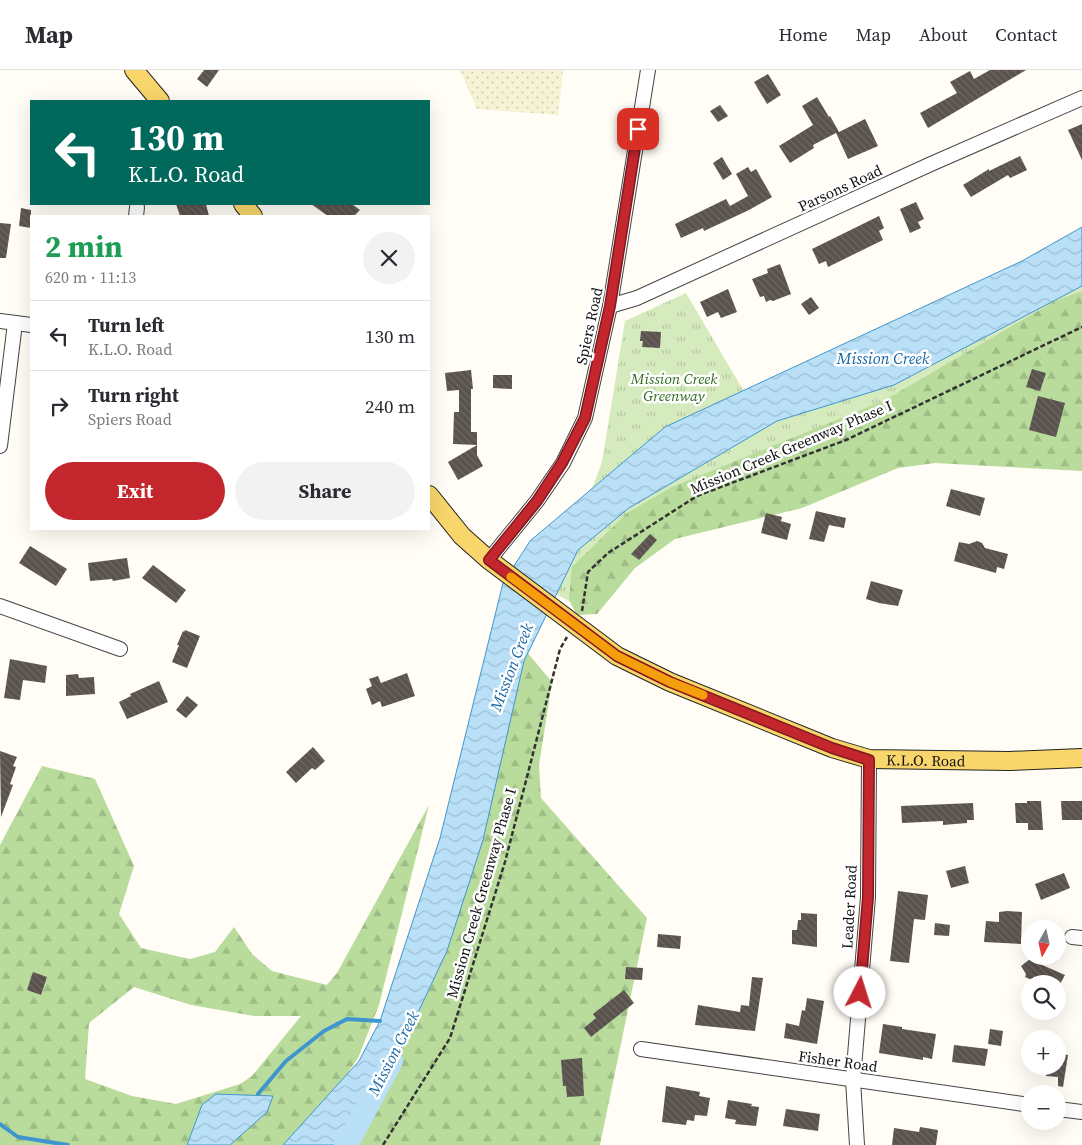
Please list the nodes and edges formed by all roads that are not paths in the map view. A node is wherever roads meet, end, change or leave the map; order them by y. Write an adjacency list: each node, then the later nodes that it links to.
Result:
1 (134, 70): 4 (main road)
2 (648, 70): 7 (street, Spiers Road)
3 (1082, 98): 7 (street, Parsons Road)
4 (159, 100)
5 (244, 205): 6 (main road)
6 (252, 215)
7 (610, 306): 13 (street, Spiers Road)
8 (0, 321): 9 (street)
9 (15, 323): 10 (street); 11 (street)
10 (30, 325)
11 (0, 446)
12 (430, 496): 13 (main road, K.L.O. Road)
13 (489, 560): 17 (main road, K.L.O. Road)
14 (0, 606): 15 (street)
15 (120, 649)
16 (1082, 758): 17 (main road, K.L.O. Road)
17 (869, 760): 19 (street, Leader Road)
18 (641, 1049): 19 (street, Fisher Road)
19 (853, 1080): 20 (street, Fisher Road); 23 (street, Leader Road)
20 (1021, 1104)
21 (1066, 1110): 22 (street)
22 (1082, 1112)
23 (857, 1145)

